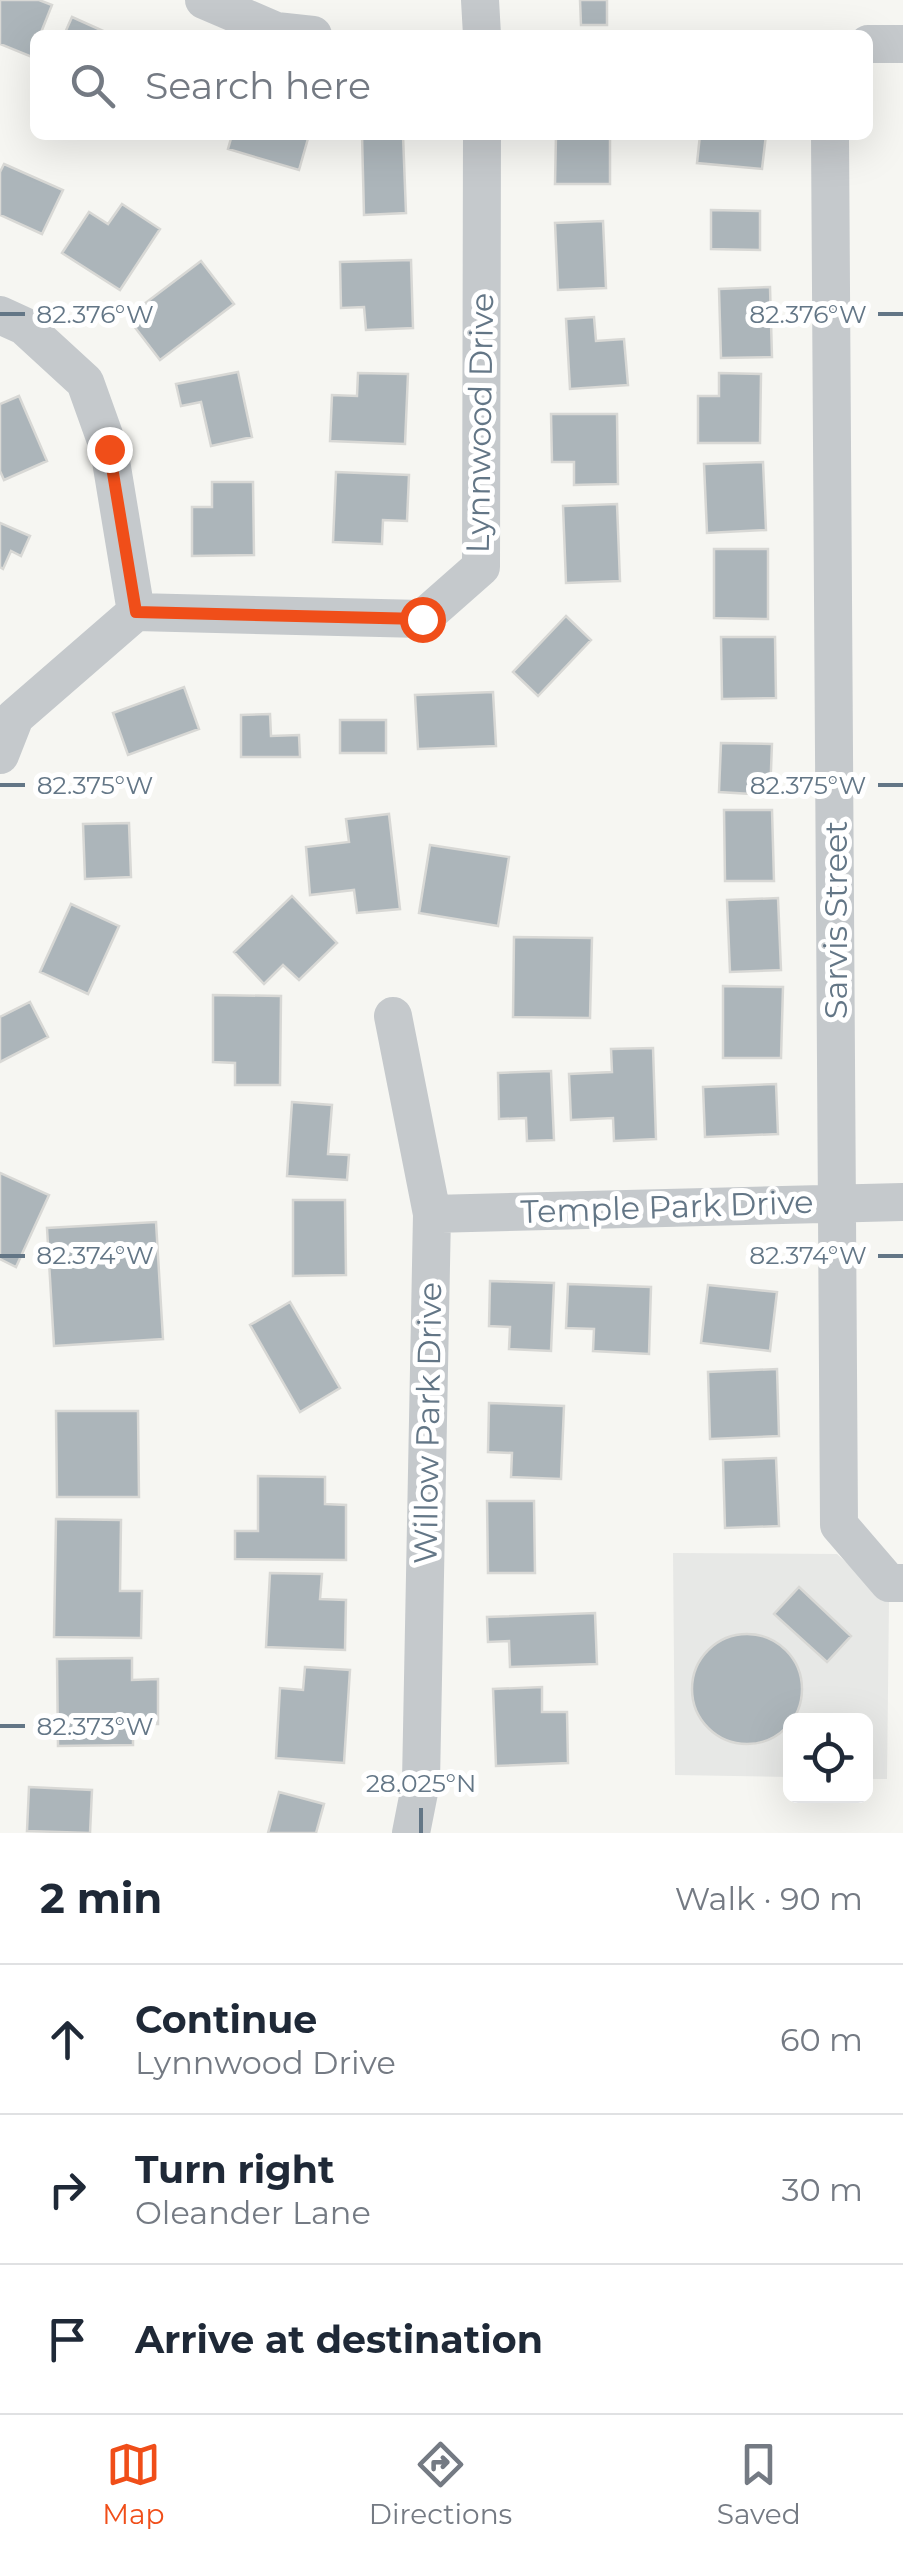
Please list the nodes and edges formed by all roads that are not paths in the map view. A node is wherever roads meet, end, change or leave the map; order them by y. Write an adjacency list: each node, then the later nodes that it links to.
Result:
1 (204, 0): 3 (street)
2 (480, 0): 4 (street)
3 (274, 30)
4 (482, 30)
5 (873, 44): 6 (street)
6 (903, 44)
7 (482, 140): 10 (street, Lynnwood Drive)
8 (830, 140): 13 (street, Sarvis Street)
9 (0, 315): 10 (street)
10 (136, 612): 11 (street)
11 (0, 754)
12 (393, 1016): 15 (street, Willow Park Drive)
13 (838, 1202): 14 (street, Temple Park Drive); 15 (street, Temple Park Drive); 16 (street, Sarvis Street)
14 (903, 1202)
15 (432, 1214): 17 (street, Willow Park Drive)
16 (903, 1583)
17 (411, 1833)

